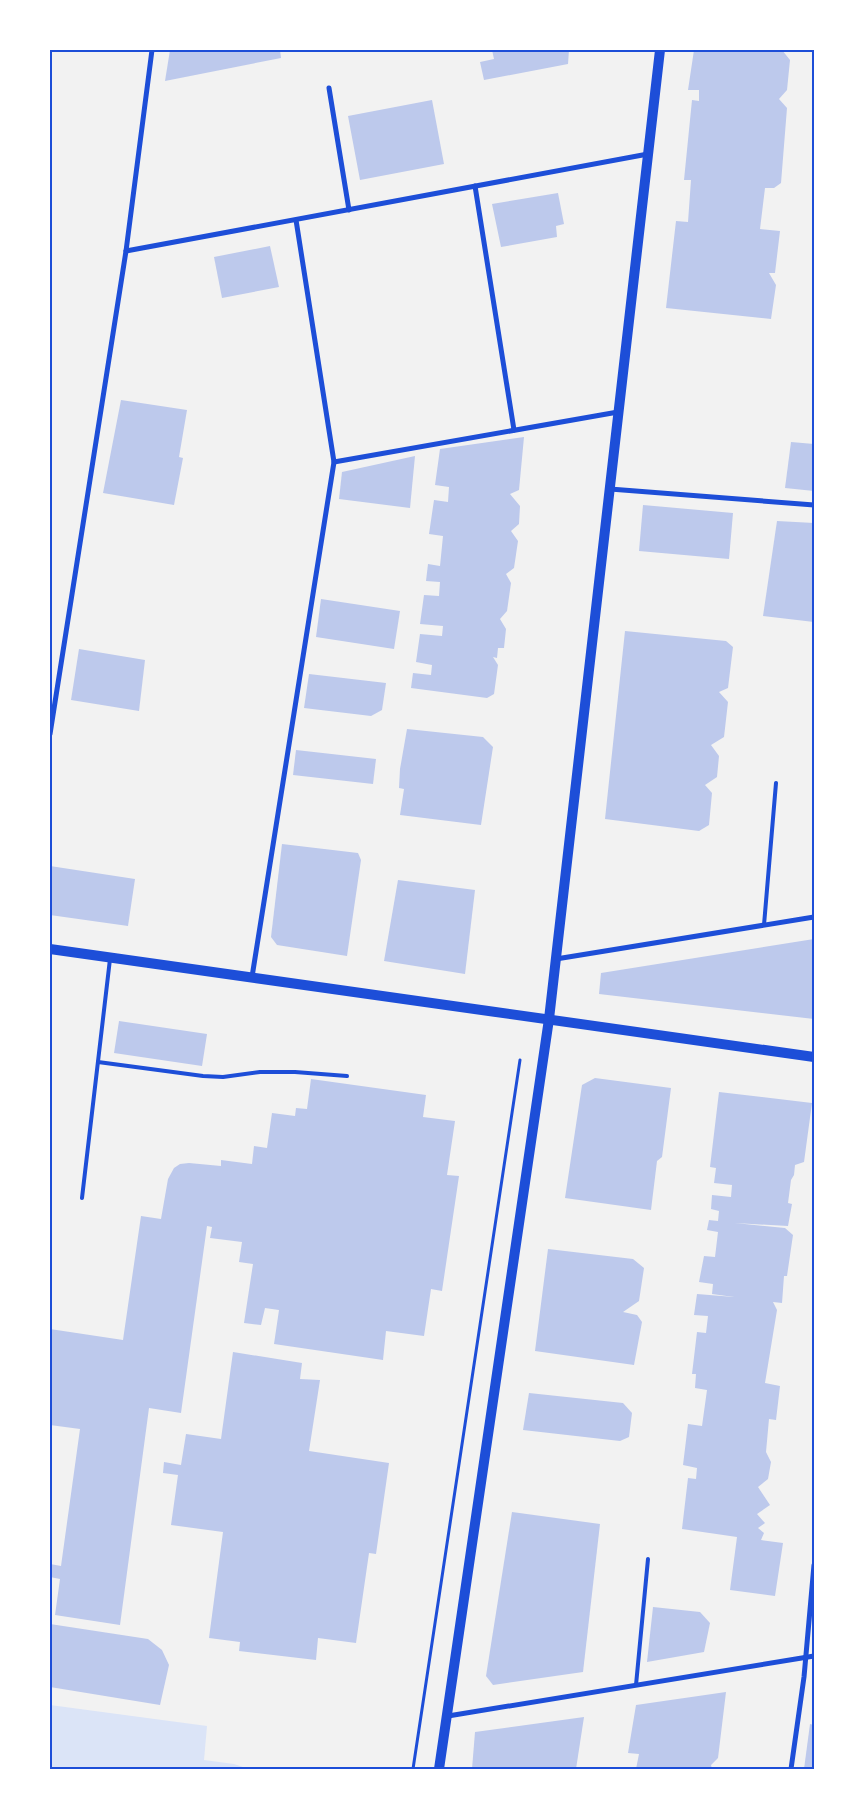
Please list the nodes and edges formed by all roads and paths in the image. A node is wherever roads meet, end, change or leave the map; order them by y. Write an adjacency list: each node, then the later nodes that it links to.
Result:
1 (152, 50): 8 (street)
2 (660, 50): 4 (main road)
3 (329, 88): 6 (street)
4 (648, 154): 5 (street); 9 (main road)
5 (475, 186): 6 (street); 10 (street)
6 (349, 210): 7 (street)
7 (296, 220): 8 (street); 11 (street)
8 (126, 251): 14 (street)
9 (618, 412): 10 (street); 12 (main road)
10 (514, 430): 11 (street)
11 (334, 462): 21 (street)
12 (610, 489): 13 (street); 20 (main road)
13 (814, 505)
14 (50, 734)
15 (776, 783): 17 (lane)
16 (814, 917): 17 (street)
17 (764, 925): 20 (street)
18 (50, 949): 19 (main road)
19 (110, 957): 21 (main road); 25 (lane)
20 (556, 959): 22 (main road)
21 (252, 977): 22 (main road)
22 (549, 1019): 23 (main road); 33 (main road)
23 (814, 1057)
24 (520, 1060): 34 (path)
25 (98, 1062): 26 (lane); 27 (lane)
26 (347, 1076)
27 (82, 1198)
28 (648, 1559): 32 (lane)
29 (814, 1565): 31 (street)
30 (814, 1656): 31 (street)
31 (805, 1658): 32 (street); 36 (street)
32 (636, 1685): 33 (street)
33 (447, 1716): 35 (main road)
34 (413, 1769)
35 (439, 1769)
36 (791, 1769)

